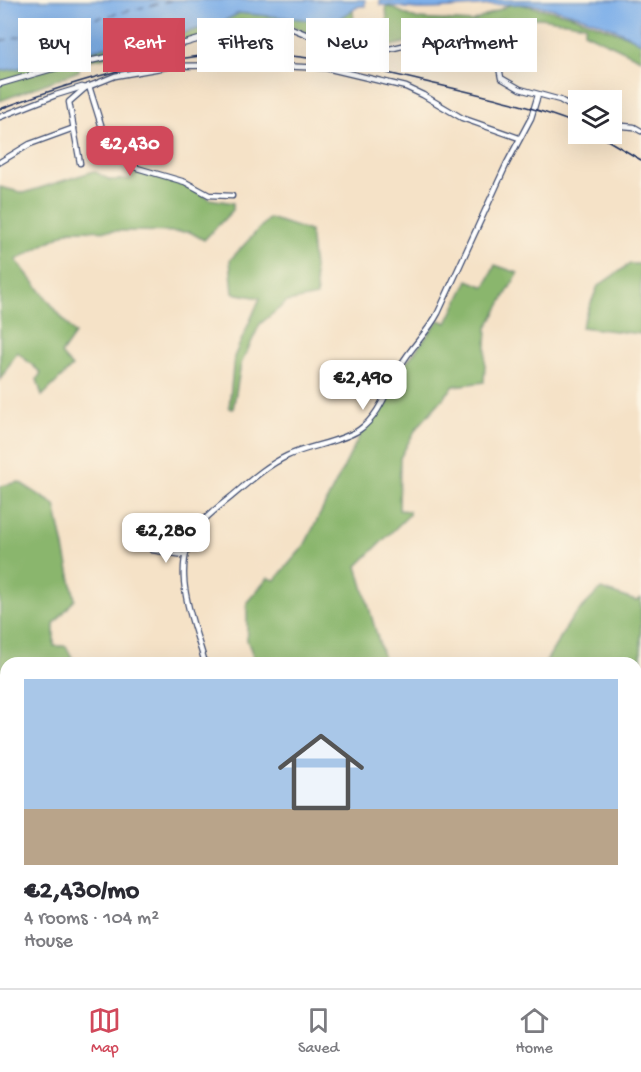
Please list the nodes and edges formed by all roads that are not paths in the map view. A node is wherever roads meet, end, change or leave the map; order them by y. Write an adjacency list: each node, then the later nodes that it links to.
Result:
1 (0, 84): 3 (street)
2 (87, 87): 5 (street); 7 (street); 9 (street); 12 (street)
3 (538, 94): 4 (street); 9 (street)
4 (568, 105)
5 (0, 117)
6 (622, 126): 8 (street)
7 (74, 128): 10 (street); 11 (street)
8 (641, 131)
9 (519, 138): 14 (street)
10 (0, 162)
11 (80, 163)
12 (232, 196)
13 (152, 550): 14 (street)
14 (184, 555): 15 (street)
15 (203, 657)

